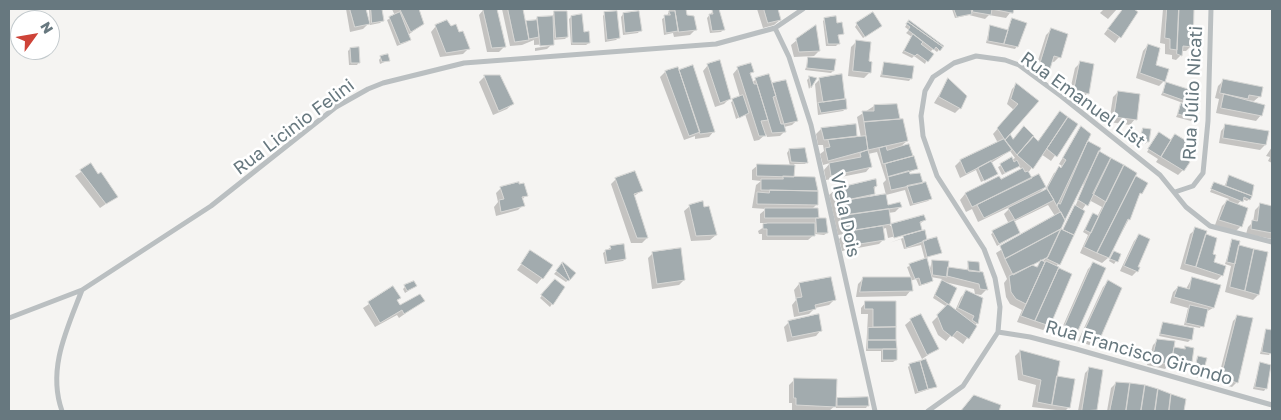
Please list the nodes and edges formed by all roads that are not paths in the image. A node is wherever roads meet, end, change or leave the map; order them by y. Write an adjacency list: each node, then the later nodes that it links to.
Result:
1 (803, 9): 3 (street, Rua Licinio Felini)
2 (1211, 9): 4 (street, Rua Júlio Nicati)
3 (775, 28): 6 (street, Rua Licinio Felini); 11 (street, Viela Dois)
4 (1175, 192): 5 (street, Rua Emanuel List); 8 (street, Rua Emanuel List)
5 (1272, 242)
6 (82, 290): 7 (street, Rua Licinio Felini); 10 (street)
7 (9, 318)
8 (998, 332): 9 (street, Rua Francisco Girondo); 12 (street, Rua Emanuel List)
9 (1272, 405)
10 (62, 411)
11 (875, 411)
12 (928, 411)

